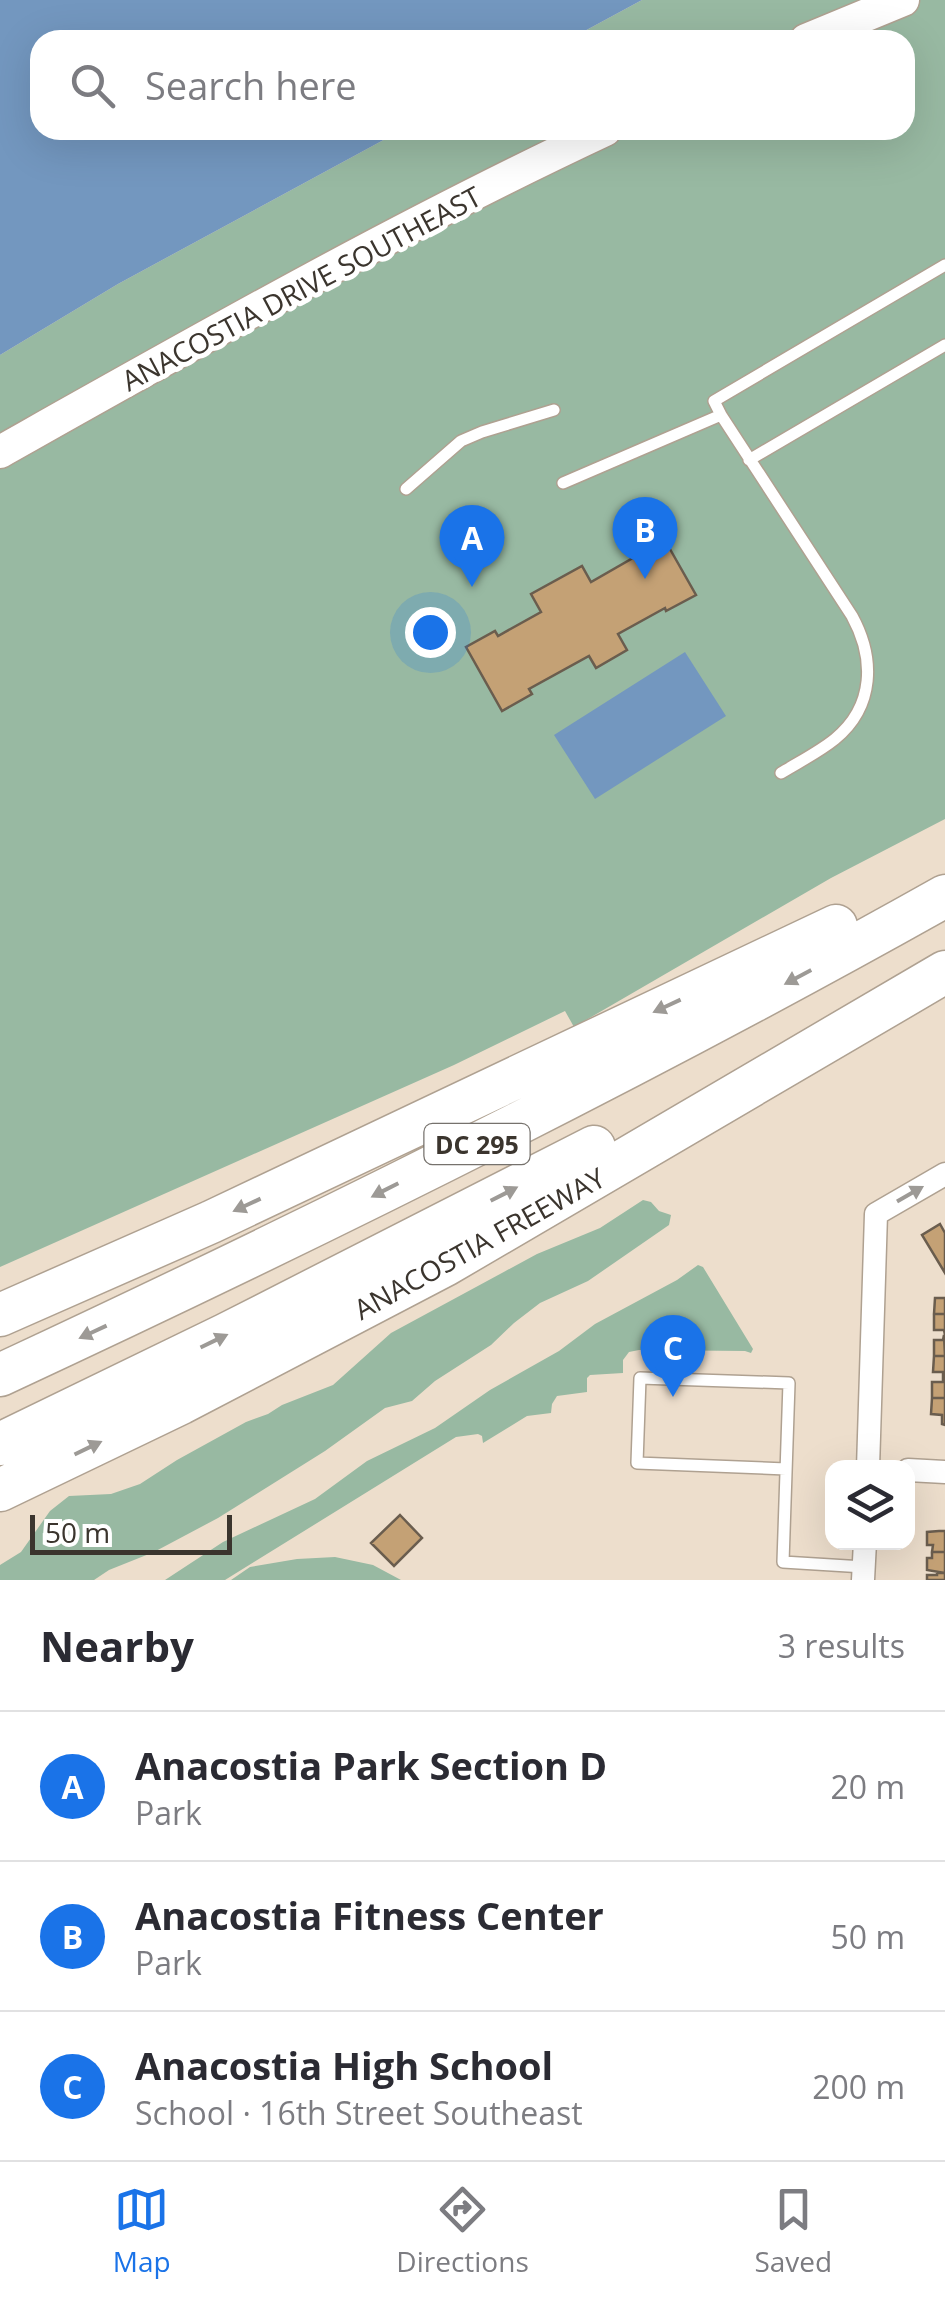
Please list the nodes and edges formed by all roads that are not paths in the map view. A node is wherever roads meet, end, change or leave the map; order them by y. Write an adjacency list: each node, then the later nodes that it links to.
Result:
1 (904, 0): 2 (street)
2 (830, 30)
3 (584, 140): 8 (street, ANACOSTIA DRIVE SOUTHEAST)
4 (945, 265): 7 (lane)
5 (945, 345): 9 (lane)
6 (554, 410): 11 (lane)
7 (721, 415): 9 (lane); 10 (lane)
8 (0, 452)
9 (749, 460): 12 (lane)
10 (562, 483)
11 (406, 489)
12 (781, 773)
13 (945, 874): 17 (highway, one-way to 17)
14 (945, 896): 18 (highway, DC 295, one-way to 18)
15 (945, 970): 19 (highway, one-way to 15); 24 (highway, ANACOSTIA FREEWAY, one-way to 15)
16 (945, 1174): 20 (street, one-way to 16)
17 (0, 1315)
18 (0, 1375)
19 (0, 1444)
20 (868, 1460)
21 (786, 1469): 21 (lane); 25 (lane)
22 (915, 1470): 23 (street)
23 (945, 1472)
24 (0, 1490)
25 (864, 1573)

